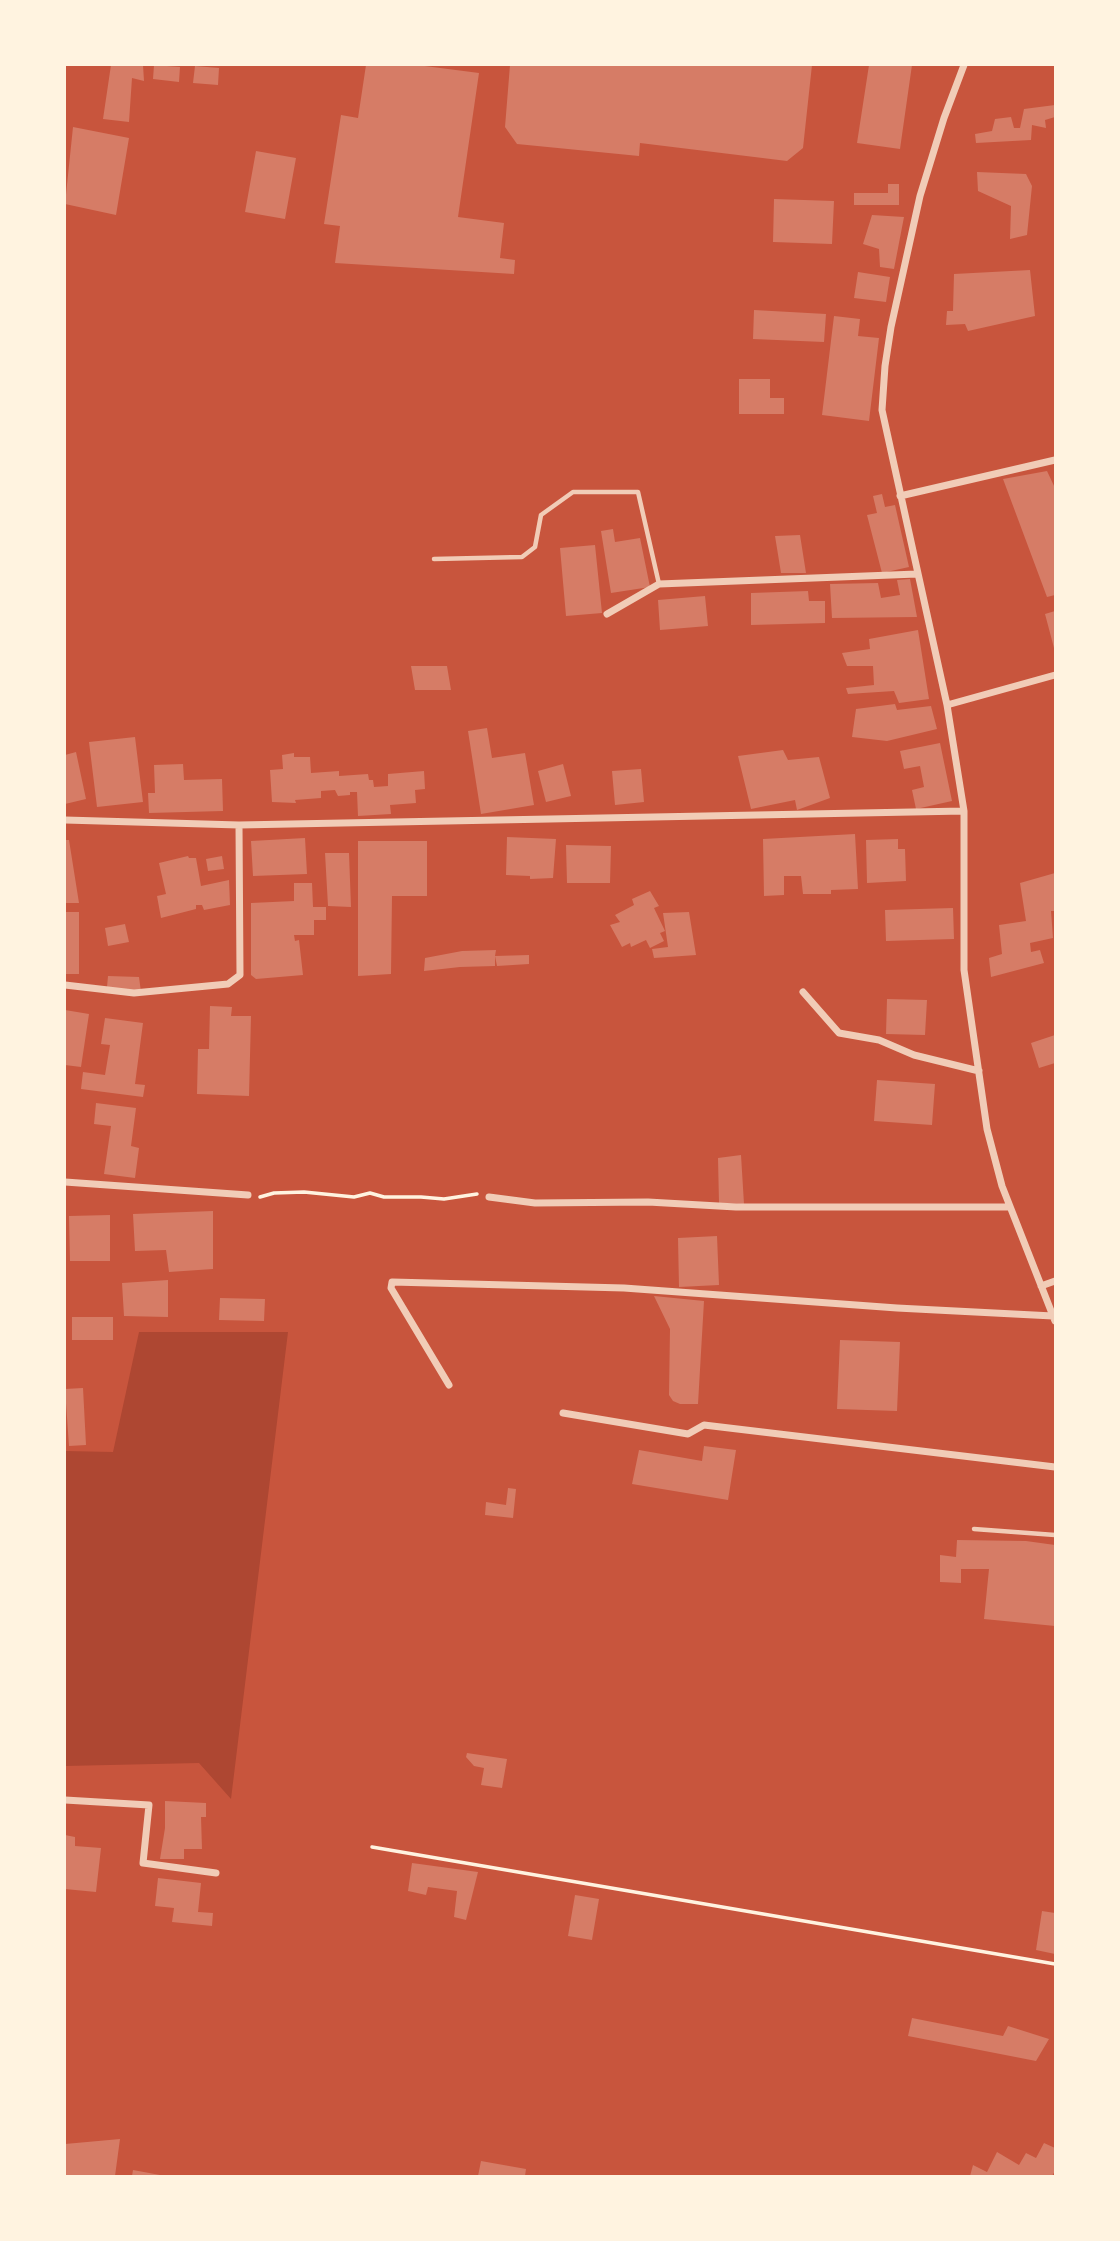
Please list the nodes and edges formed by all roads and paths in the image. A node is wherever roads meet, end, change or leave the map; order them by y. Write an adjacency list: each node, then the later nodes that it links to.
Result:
1 (964, 65): 3 (street)
2 (1055, 460): 3 (street)
3 (900, 496): 5 (street)
4 (434, 559): 6 (lane)
5 (917, 573): 6 (street); 9 (street)
6 (659, 584): 7 (street)
7 (607, 614)
8 (1055, 675): 9 (street)
9 (947, 705): 10 (street)
10 (964, 811): 12 (street); 15 (street)
11 (65, 820): 12 (street)
12 (239, 825): 13 (street)
13 (65, 985)
14 (803, 992): 15 (street)
15 (979, 1071): 19 (street)
16 (65, 1182): 17 (street)
17 (247, 1195): 18 (path)
18 (489, 1197): 19 (street)
19 (1010, 1207): 21 (street)
20 (1055, 1280): 21 (street)
21 (1041, 1286): 22 (street)
22 (1054, 1319): 23 (street)
23 (449, 1385)
24 (563, 1413): 25 (street)
25 (1055, 1466)
26 (974, 1529): 27 (lane)
27 (1055, 1535)
28 (65, 1800): 30 (street)
29 (372, 1847): 31 (path)
30 (216, 1873)
31 (1055, 1964)

